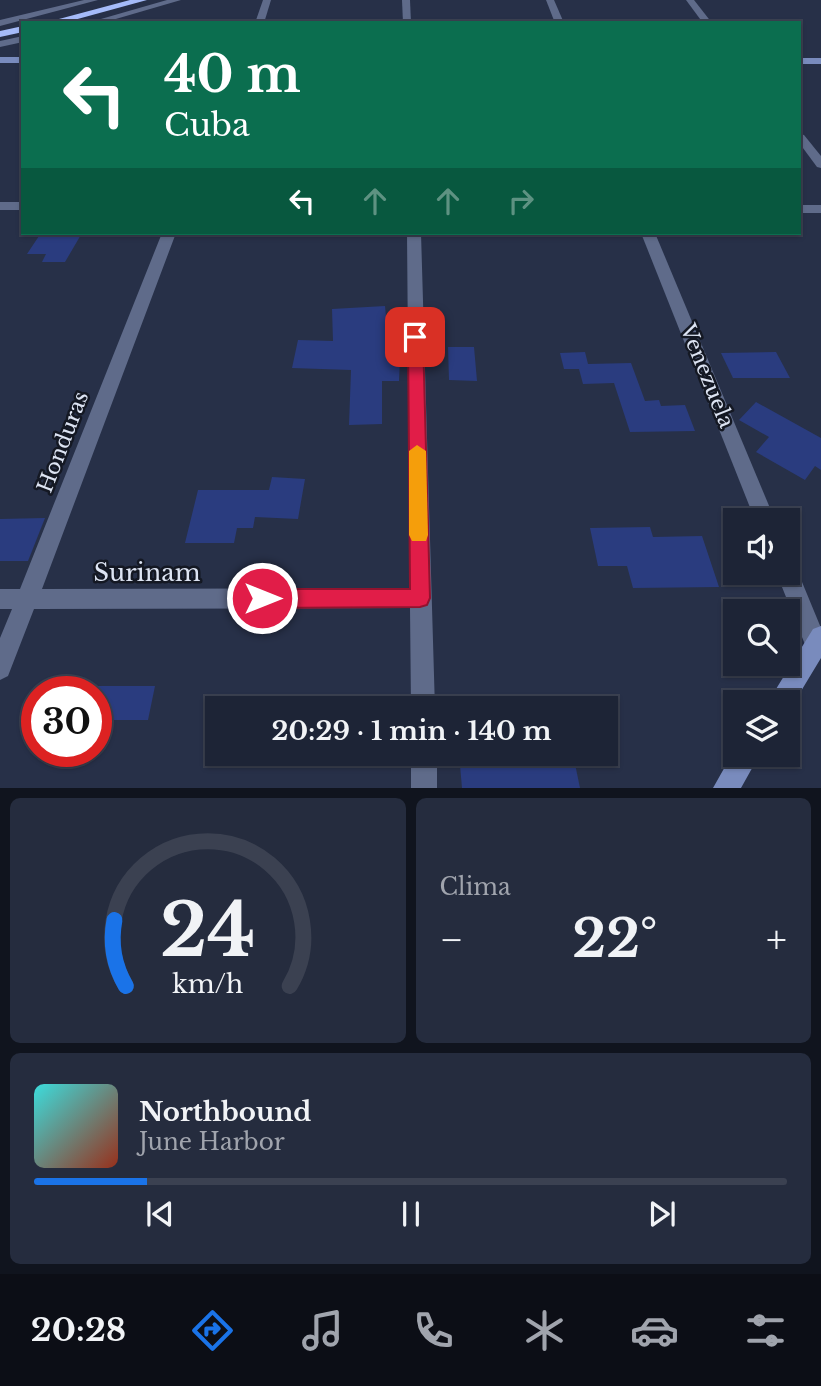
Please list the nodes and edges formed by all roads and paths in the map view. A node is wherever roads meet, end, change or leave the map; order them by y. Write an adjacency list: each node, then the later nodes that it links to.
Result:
1 (94, 0): 8 (street)
2 (142, 0): 9 (highway)
3 (177, 0): 10 (street)
4 (267, 0): 11 (street)
5 (406, 0): 12 (street)
6 (550, 0): 13 (street)
7 (690, 0): 14 (street)
8 (71, 3): 9 (street)
9 (47, 18): 15 (street)
10 (98, 21)
11 (259, 21)
12 (407, 21)
13 (559, 21)
14 (706, 21)
15 (0, 23)
16 (21, 29): 17 (highway)
17 (0, 34)
18 (21, 39): 19 (street)
19 (0, 44)
20 (0, 60): 21 (main road)
21 (21, 60)
22 (801, 61): 23 (main road)
23 (821, 61)
24 (801, 138): 25 (street)
25 (821, 164)
26 (0, 206): 27 (street)
27 (21, 206)
28 (801, 209): 29 (street)
29 (821, 209)
30 (168, 235): 37 (street, Honduras)
31 (414, 235): 35 (street)
32 (649, 235): 33 (street, Venezuela)
33 (760, 508)
34 (793, 585): 38 (street)
35 (420, 598): 37 (street, Surinam); 41 (street)
36 (0, 599): 37 (street, Surinam)
37 (26, 599): 39 (street, Honduras)
38 (819, 641): 40 (main road)
39 (0, 668)
40 (788, 690)
41 (423, 696)
42 (424, 766): 44 (street)
43 (739, 767): 45 (main road)
44 (424, 788)
45 (726, 788)

